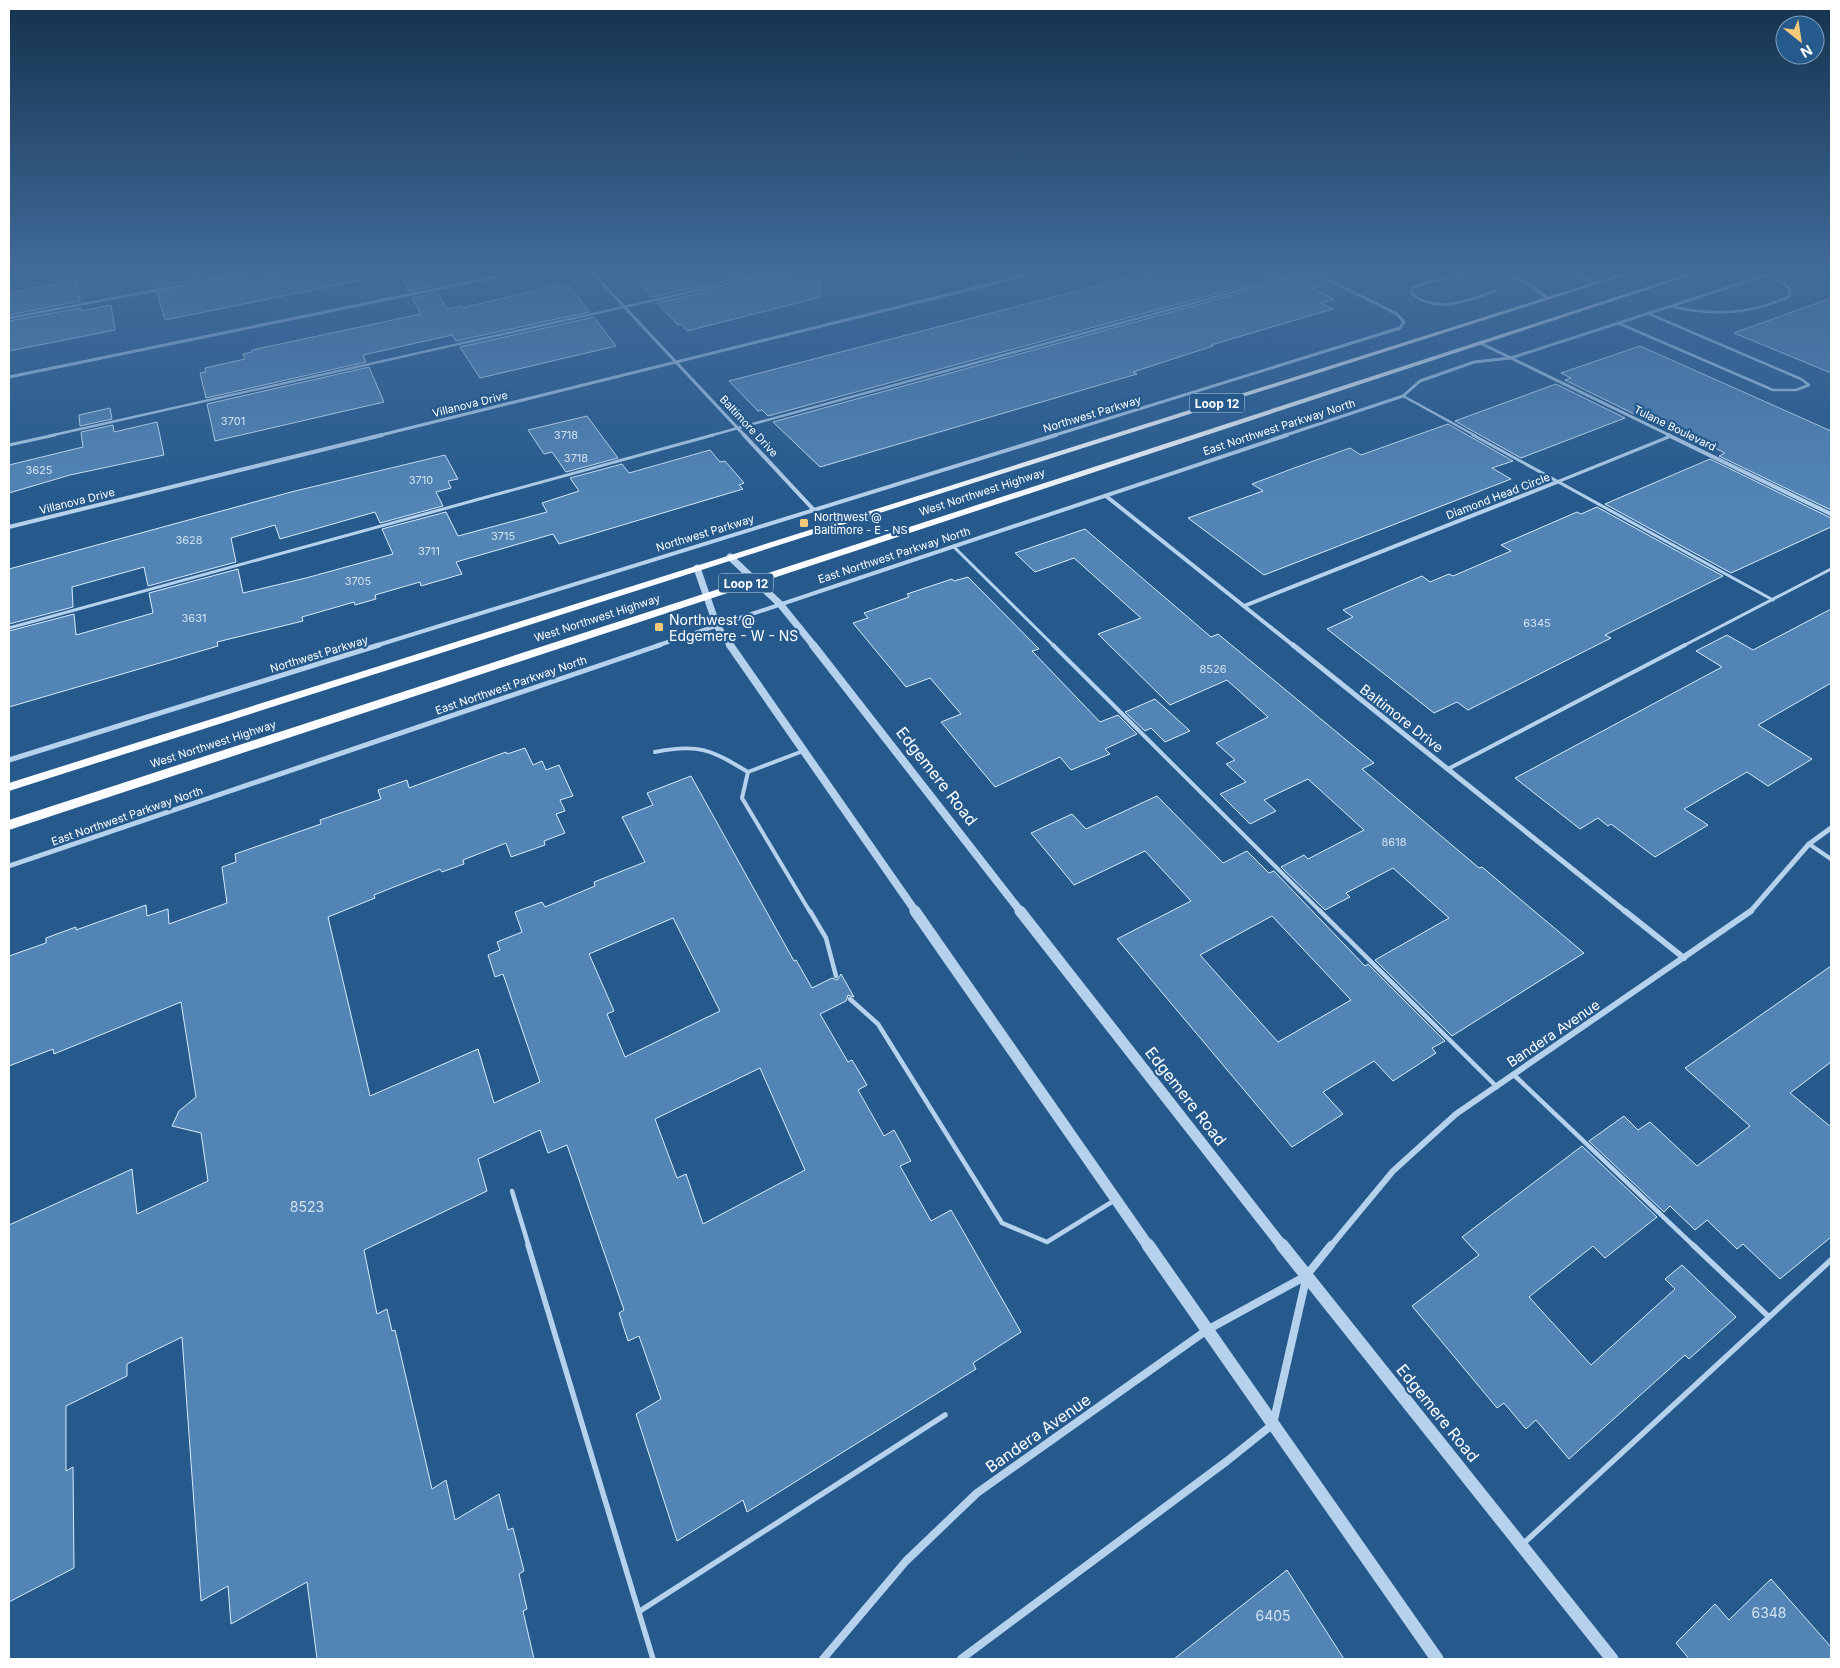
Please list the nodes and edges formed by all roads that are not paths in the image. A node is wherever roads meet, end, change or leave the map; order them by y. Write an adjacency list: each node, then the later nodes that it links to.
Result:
1 (154, 347): 15 (street)
2 (446, 347): 19 (lane)
3 (662, 347): 14 (street, Baltimore Drive)
4 (737, 347): 14 (street, Villanova Drive)
5 (1034, 347): 17 (lane)
6 (1339, 347): 22 (street, Northwest Parkway)
7 (1393, 347): 26 (main road, West Northwest Highway / Loop 12)
8 (1466, 347): 29 (main road, West Northwest Highway / Loop 12)
9 (1490, 347): 13 (street, Tulane Boulevard)
10 (1545, 347): 13 (street, East Northwest Parkway North)
11 (1673, 347): 12 (lane)
12 (1724, 347)
13 (1511, 358): 16 (street, East Northwest Parkway North); 18 (street, Tulane Boulevard)
14 (676, 362): 17 (street, Baltimore Drive); 24 (street, Villanova Drive)
15 (9, 377)
16 (1403, 396): 20 (lane); 21 (street, East Northwest Parkway North)
17 (736, 429): 22 (street, Baltimore Drive); 35 (lane)
18 (1671, 436): 20 (lane); 23 (street, Tulane Boulevard)
19 (9, 445)
20 (1557, 482): 31 (lane, Diamond Head Circle); 33 (street, Diamond Head Circle)
21 (1106, 496): 25 (street, East Northwest Parkway North); 33 (street, Baltimore Drive)
22 (813, 509): 38 (street, Northwest Parkway)
23 (1831, 514)
24 (9, 527)
25 (953, 546): 32 (street, East Northwest Parkway North); 51 (lane)
26 (730, 557): 27 (main road, West Northwest Highway / Loop 12); 29 (street, Edgemere Road)
27 (697, 568): 30 (street); 41 (main road, West Northwest Highway / Loop 12)
28 (1831, 569): 31 (lane)
29 (755, 580): 30 (main road, West Northwest Highway / Loop 12); 32 (street, Edgemere Road)
30 (706, 596): 34 (street); 42 (main road, West Northwest Highway / Loop 12)
31 (1773, 600): 39 (lane)
32 (780, 604): 34 (street, East Northwest Parkway North); 55 (street, Edgemere Road)
33 (1244, 606): 39 (street, Baltimore Drive)
34 (718, 626): 36 (street); 46 (street, East Northwest Parkway North)
35 (9, 628)
36 (803, 751): 40 (lane); 53 (street)
37 (655, 752): 40 (lane)
38 (9, 760)
39 (1448, 769): 47 (street, Baltimore Drive)
40 (748, 772): 48 (lane)
41 (9, 787)
42 (9, 824)
43 (1831, 828): 44 (street, Bandera Avenue)
44 (1809, 844): 45 (lane); 47 (street, Bandera Avenue)
45 (1831, 859)
46 (9, 866)
47 (1684, 958): 50 (street, Bandera Avenue)
48 (836, 976)
49 (850, 999): 53 (lane)
50 (1514, 1075): 51 (street, Bandera Avenue); 56 (lane)
51 (1497, 1087): 55 (street, Bandera Avenue)
52 (512, 1191): 61 (lane)
53 (1116, 1199): 57 (street)
54 (1831, 1260): 56 (lane)
55 (1306, 1276): 57 (street, Bandera Avenue); 59 (street, Bandera Avenue); 60 (street, Edgemere Road)
56 (1768, 1316): 60 (lane)
57 (1207, 1330): 59 (street); 63 (street, Bandera Avenue)
58 (945, 1415): 61 (lane)
59 (1273, 1424): 64 (street); 65 (street)
60 (1522, 1544): 66 (street, Edgemere Road)
61 (640, 1611): 62 (lane)
62 (653, 1659)
63 (823, 1659)
64 (961, 1659)
65 (1437, 1659)
66 (1612, 1659)

